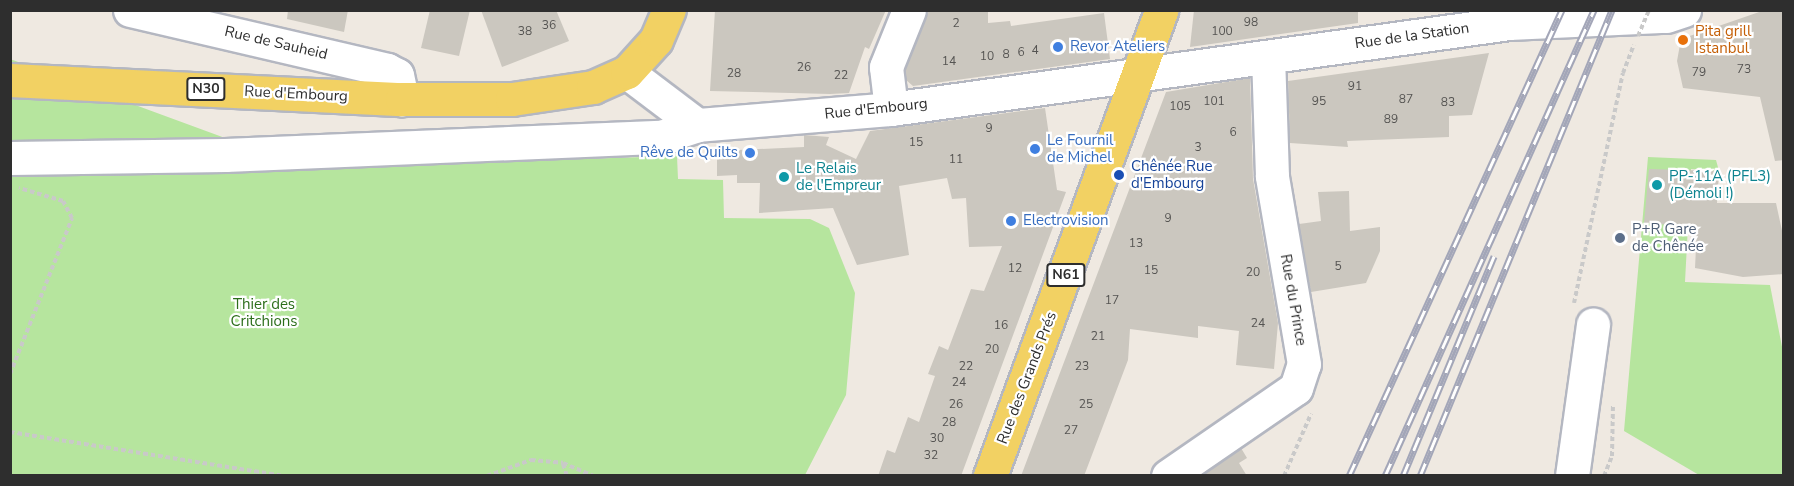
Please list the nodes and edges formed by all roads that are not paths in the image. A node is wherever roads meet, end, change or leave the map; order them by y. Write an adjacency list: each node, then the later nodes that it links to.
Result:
1 (130, 10): 10 (street, Rue de Sauheid)
2 (669, 10): 7 (main road, N30)
3 (909, 10): 11 (street)
4 (1161, 10): 8 (main road, Rue des Grands Prés / N61)
5 (1684, 10): 6 (street, Rue de la Station)
6 (1268, 57): 8 (street, Rue de la Station); 16 (street, Rue du Prince)
7 (627, 72): 10 (main road, N30); 12 (street)
8 (1140, 74): 11 (street, Rue d'Embourg); 15 (main road, Rue des Grands Prés / N61)
9 (10, 80): 10 (main road, Rue d'Embourg / N30)
10 (402, 99)
11 (891, 109): 12 (street, Rue d'Embourg)
12 (697, 125): 13 (street)
13 (10, 158)
14 (1583, 315): 17 (street)
15 (990, 476)
16 (1168, 476)
17 (1572, 476)

